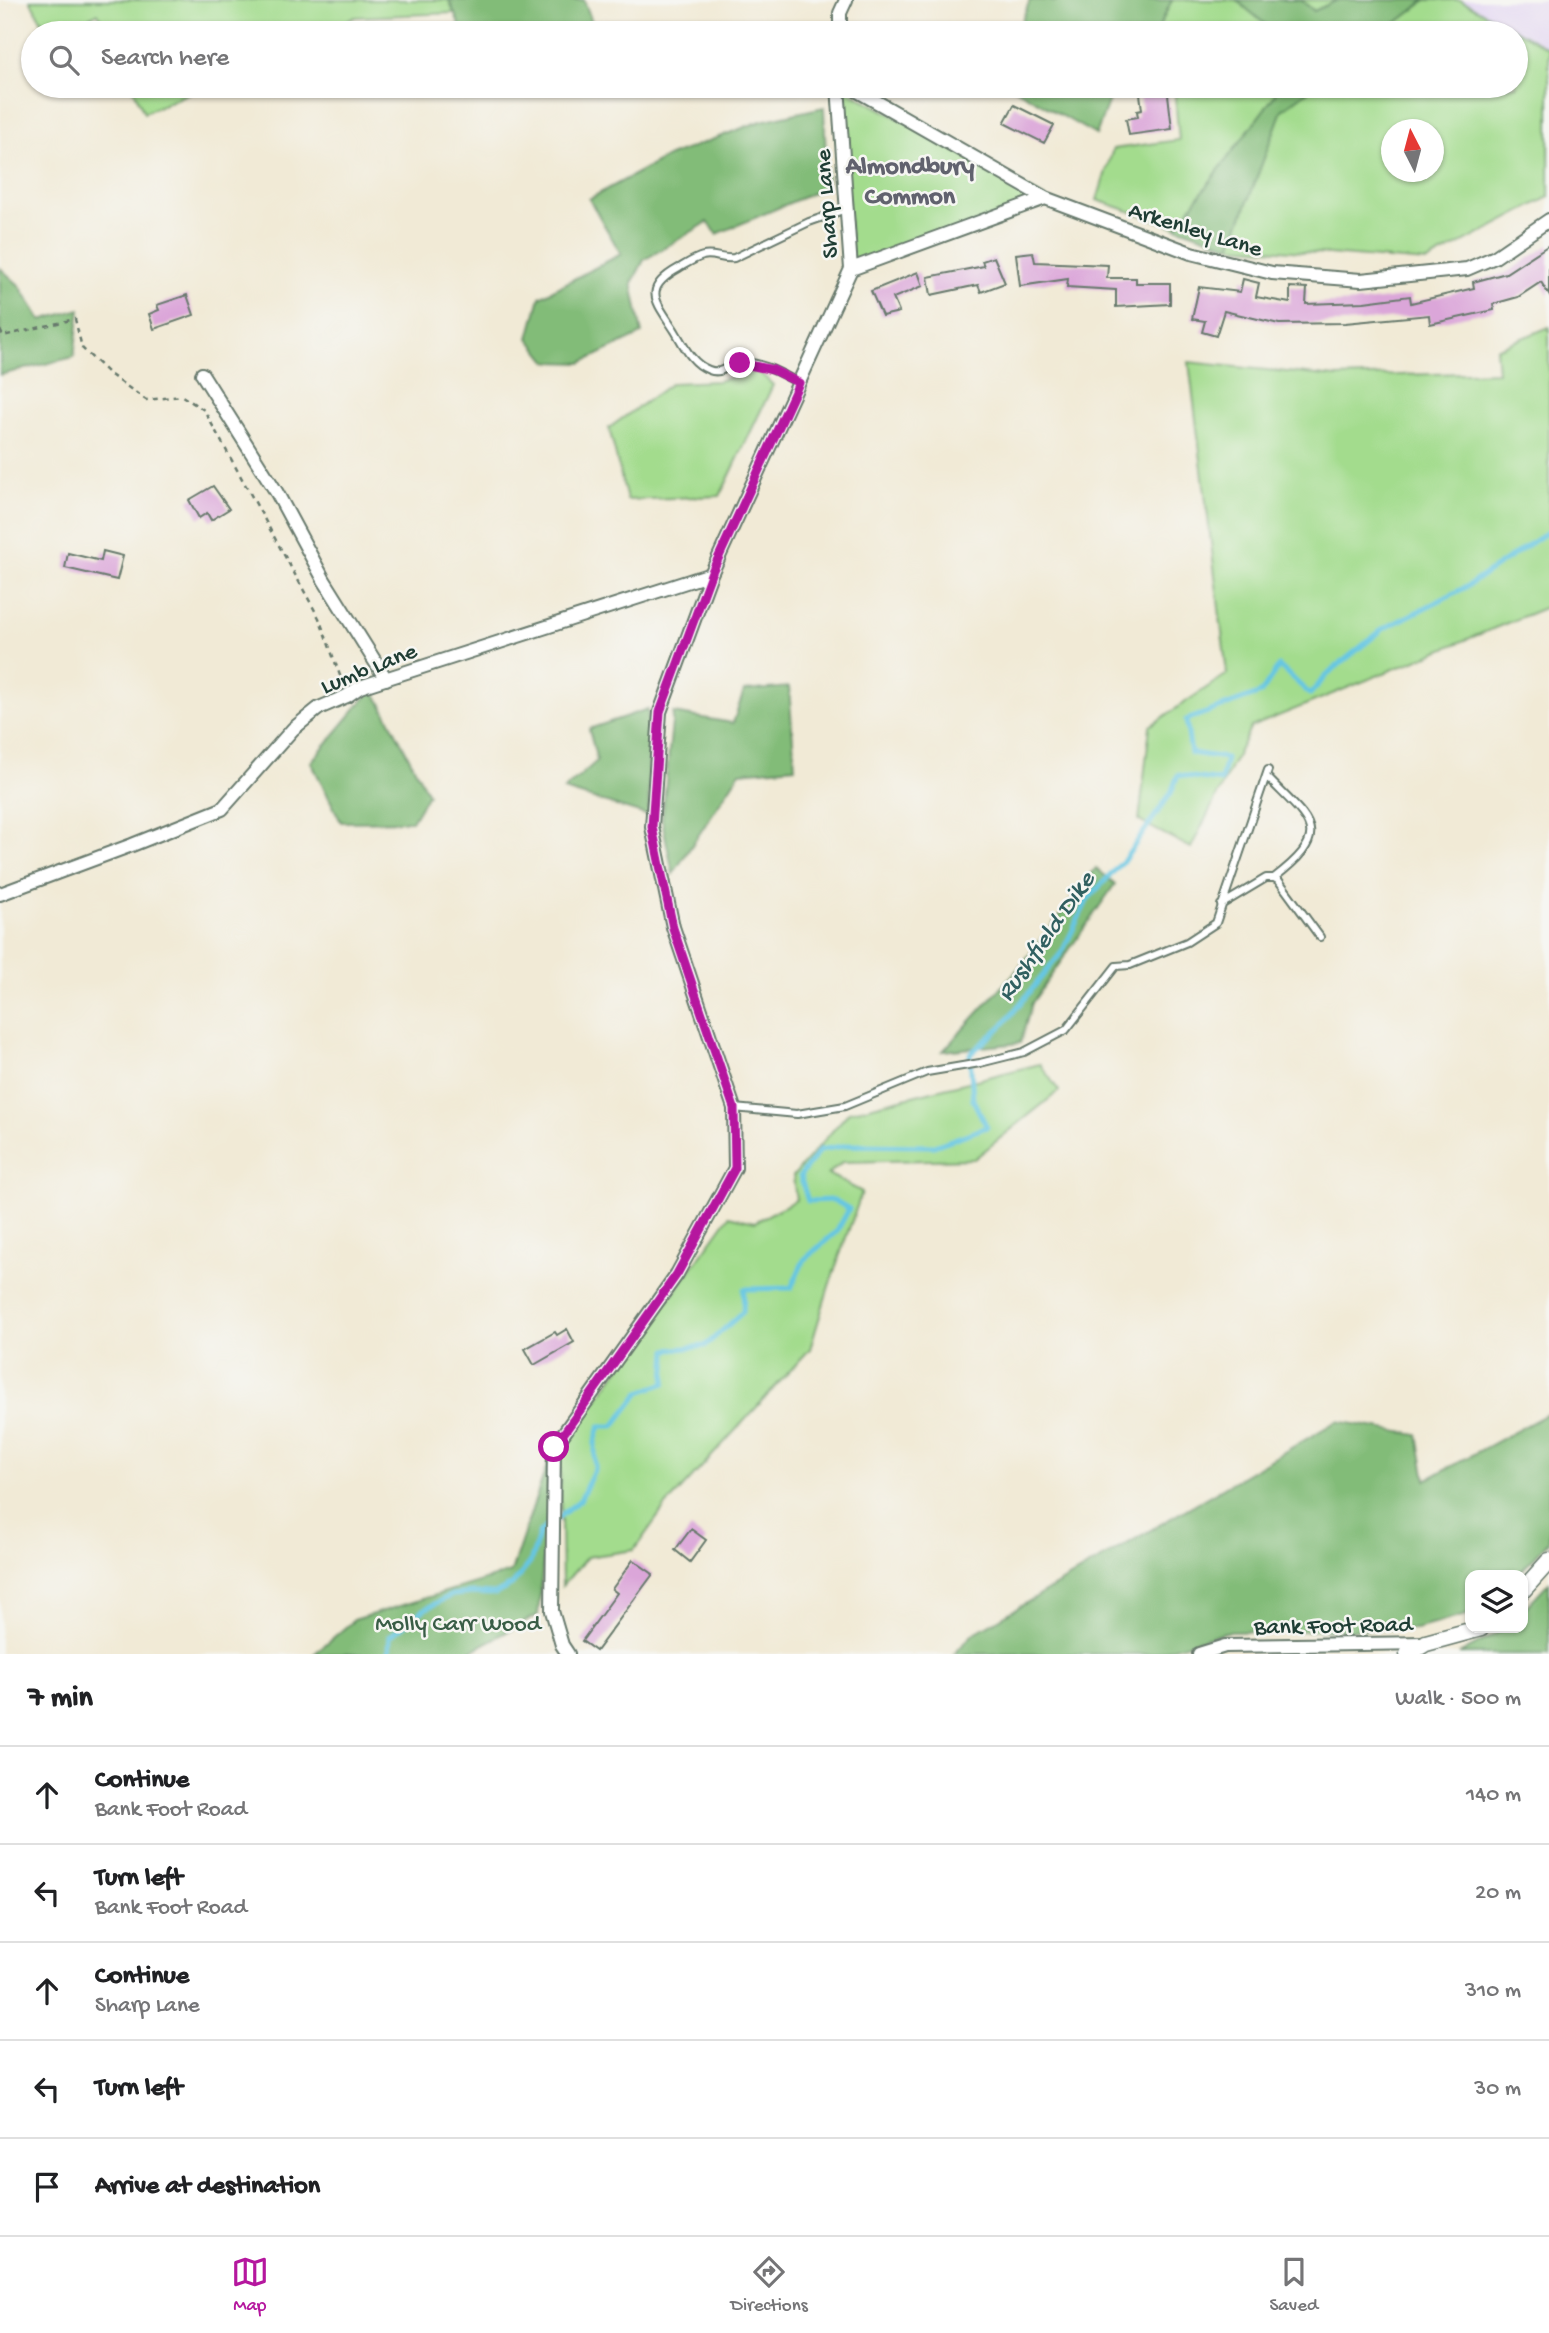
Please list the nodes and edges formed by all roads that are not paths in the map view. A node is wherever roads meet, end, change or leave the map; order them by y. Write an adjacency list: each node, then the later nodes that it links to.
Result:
1 (846, 0): 2 (street)
2 (841, 21)
3 (839, 98): 6 (street, Sharp Lane)
4 (870, 98): 5 (street, Arkenley Lane)
5 (1045, 198): 7 (street, Arkenley Lane); 8 (street)
6 (847, 209): 8 (street, Sharp Lane); 10 (lane)
7 (1549, 220)
8 (851, 269): 10 (street, Sharp Lane)
9 (202, 374): 12 (street)
10 (799, 383): 11 (street, Sharp Lane)
11 (711, 574): 12 (street, Lumb Lane); 17 (street, Sharp Lane)
12 (386, 679): 14 (street, Lumb Lane)
13 (1274, 878): 15 (lane); 15 (lane); 16 (lane)
14 (0, 894)
15 (1221, 905): 17 (lane)
16 (1320, 937)
17 (734, 1108): 22 (street)
18 (1549, 1561): 19 (street)
19 (1528, 1584)
20 (1465, 1632): 21 (street)
21 (1426, 1643): 23 (street, Bank Foot Road); 24 (street)
22 (568, 1654)
23 (1199, 1654)
24 (1408, 1654)

